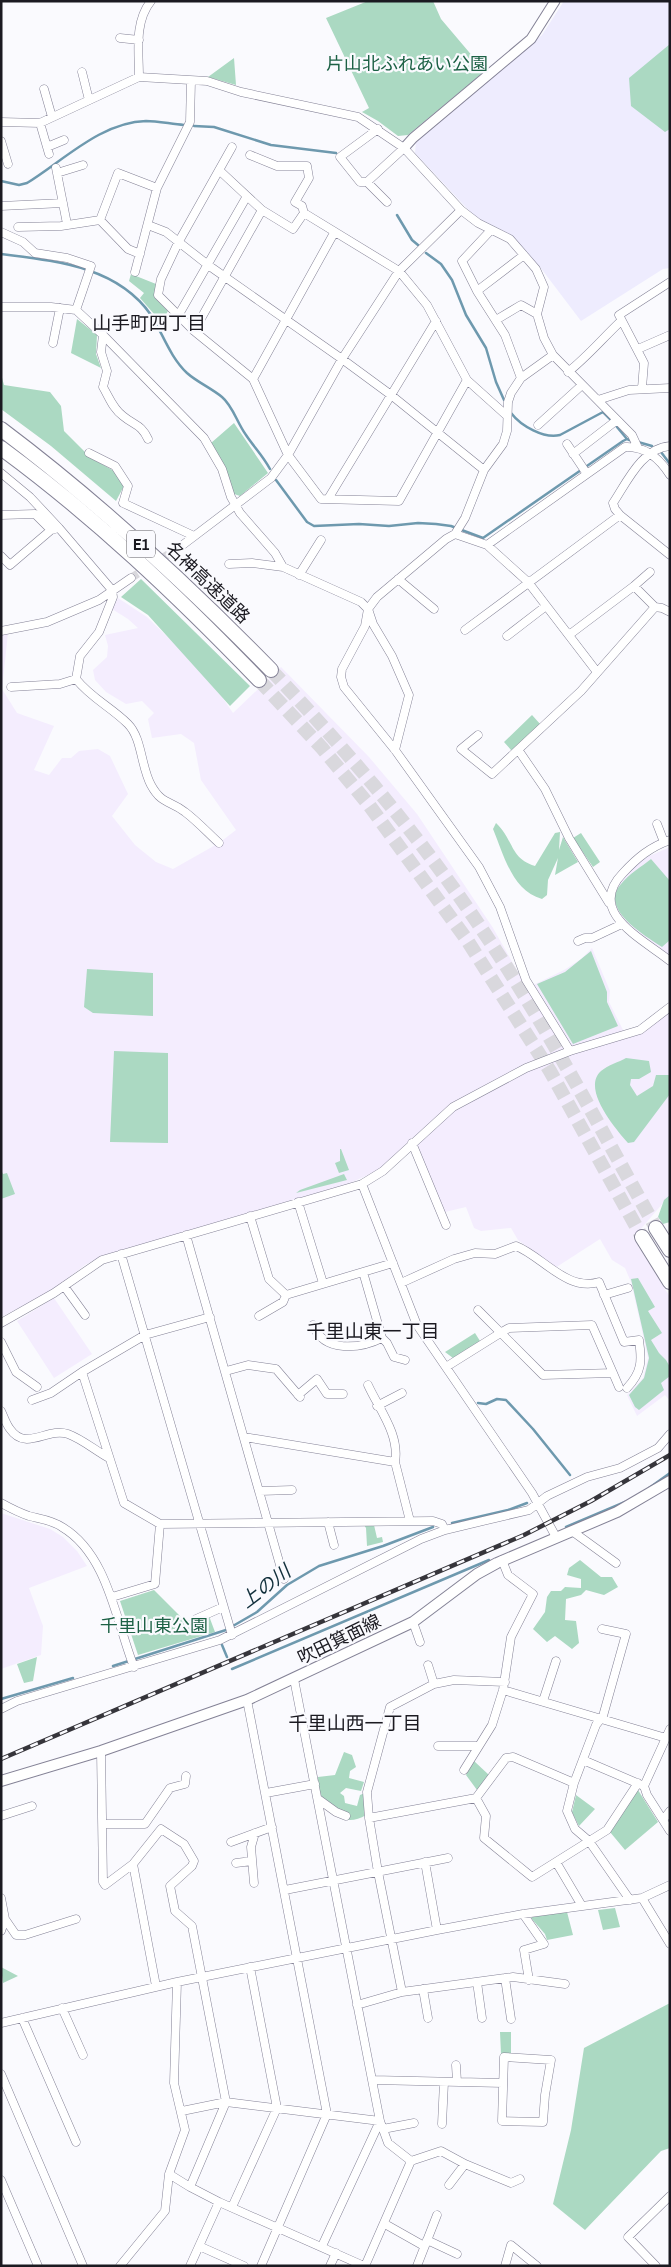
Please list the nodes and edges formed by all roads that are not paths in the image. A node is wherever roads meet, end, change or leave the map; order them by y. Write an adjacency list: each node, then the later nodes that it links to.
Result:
1 (555, 1): 17 (street)
2 (150, 2): 4 (street)
3 (120, 38): 4 (street)
4 (139, 40): 6 (street)
5 (82, 72): 9 (street)
6 (139, 77): 7 (street); 9 (street)
7 (191, 81): 13 (street); 23 (street)
8 (44, 90): 10 (street)
9 (89, 100): 10 (street)
10 (52, 117): 12 (street)
11 (1, 122): 12 (street)
12 (40, 123): 14 (street)
13 (378, 129): 17 (street); 22 (street)
14 (64, 140)
15 (1, 141): 19 (street)
16 (232, 147): 21 (street)
17 (404, 148): 22 (street); 29 (street)
18 (250, 155): 30 (street)
19 (8, 164)
20 (84, 164): 25 (street)
21 (219, 170): 24 (street); 38 (street)
22 (367, 182): 26 (street)
23 (157, 188): 31 (street); 33 (street)
24 (247, 196): 28 (street); 41 (street)
25 (63, 202): 27 (street); 32 (street)
26 (387, 202)
27 (1, 206)
28 (262, 210): 30 (street); 44 (street)
29 (461, 210): 35 (street); 43 (street)
30 (304, 213): 37 (street)
31 (100, 220): 32 (street); 39 (street)
32 (67, 224): 34 (street)
33 (148, 225): 38 (street); 39 (street)
34 (18, 227)
35 (491, 230): 40 (street); 46 (street)
36 (1, 232): 49 (street)
37 (334, 233): 43 (street); 52 (street)
38 (178, 242): 41 (street); 51 (street)
39 (140, 254): 42 (street)
40 (524, 255): 46 (street); 50 (street)
41 (208, 265): 44 (street); 51 (street)
42 (135, 272)
43 (399, 272): 54 (street); 62 (street)
44 (225, 276): 52 (street); 56 (street)
45 (670, 282): 55 (street)
46 (476, 291): 53 (street)
47 (1, 307): 48 (street)
48 (60, 308): 49 (street); 59 (street)
49 (76, 310): 57 (street)
50 (537, 314): 53 (street); 61 (street)
51 (178, 316): 56 (street)
52 (286, 320): 62 (street); 65 (street)
53 (496, 320): 64 (street)
54 (436, 321): 66 (street); 70 (street)
55 (621, 321): 60 (street); 63 (street)
56 (194, 331): 65 (street)
57 (103, 335): 77 (street); 91 (street)
58 (670, 335): 60 (street)
59 (54, 344)
60 (638, 349): 68 (street)
61 (553, 355): 63 (street); 64 (street)
62 (342, 358): 70 (street); 85 (street)
63 (568, 372): 67 (street)
64 (521, 378): 72 (street)
65 (253, 379): 85 (street)
66 (467, 380): 72 (street); 76 (street)
67 (582, 385): 71 (street); 74 (street)
68 (642, 388): 69 (street); 71 (street)
69 (670, 388)
70 (391, 395): 76 (street); 90 (street)
71 (598, 400): 73 (street)
72 (506, 416): 86 (street)
73 (617, 420): 78 (street); 83 (street)
74 (538, 425)
75 (1, 429): 120 (highway, 名神高速道路 / E1)
76 (437, 431): 86 (street); 90 (street)
77 (148, 439)
78 (636, 443): 84 (street); 87 (street)
79 (567, 444): 83 (street)
80 (670, 446): 84 (street)
81 (1, 448): 123 (highway, 名神高速道路 / E1)
82 (89, 453): 96 (street)
83 (572, 454): 87 (street)
84 (650, 454): 89 (street); 93 (street)
85 (288, 455): 90 (street); 91 (street)
86 (484, 470): 95 (street)
87 (584, 470): 98 (street)
88 (1, 473): 94 (street)
89 (670, 475)
90 (328, 499)
91 (236, 505): 96 (street); 103 (street)
92 (1, 515): 94 (street)
93 (620, 515): 100 (street); 108 (street)
94 (55, 529): 101 (street); 110 (street)
95 (458, 530): 98 (street); 107 (street)
96 (194, 536): 99 (street)
97 (321, 540): 105 (street)
98 (487, 545): 108 (street)
99 (180, 547)
100 (670, 555)
101 (1, 556)
102 (229, 564): 103 (street)
103 (283, 567): 105 (street)
104 (650, 572): 109 (street)
105 (299, 575): 113 (street)
106 (131, 578): 110 (street)
107 (398, 579): 113 (street); 114 (street)
108 (528, 582): 111 (street); 116 (street)
109 (634, 586): 112 (street); 118 (street)
110 (112, 590): 117 (street); 122 (street)
111 (546, 606): 118 (street); 119 (street)
112 (655, 607): 115 (street); 121 (street)
113 (368, 609): 126 (street); 126 (street)
114 (434, 609)
115 (670, 612)
116 (465, 630)
117 (1, 631)
118 (569, 635): 121 (street)
119 (507, 636)
120 (271, 670)
121 (598, 672): 127 (street)
122 (76, 679): 124 (street); 130 (street)
123 (258, 680)
124 (11, 687)
125 (478, 735): 127 (street)
126 (394, 750): 136 (street)
127 (519, 751): 131 (street)
128 (657, 824): 129 (street)
129 (667, 841): 131 (street)
130 (219, 843)
131 (609, 903): 132 (street)
132 (622, 924): 133 (street); 134 (street)
133 (578, 941)
134 (670, 961)
135 (670, 1007): 136 (street)
136 (570, 1051): 137 (street)
137 (412, 1143): 138 (street); 141 (street)
138 (362, 1184): 139 (street); 147 (street)
139 (298, 1202): 140 (street); 150 (street)
140 (250, 1216): 143 (street); 154 (street)
141 (446, 1225)
142 (656, 1228): 145 (highway)
143 (186, 1235): 146 (street); 159 (street)
144 (642, 1236): 149 (highway)
145 (670, 1250)
146 (121, 1254): 152 (street); 163 (street)
147 (393, 1263): 148 (street); 151 (street)
148 (363, 1272): 150 (street); 164 (street)
149 (670, 1282)
150 (323, 1283): 154 (street)
151 (401, 1283): 155 (street); 169 (street)
152 (64, 1286): 157 (street); 160 (street)
153 (628, 1288): 155 (street)
154 (286, 1295): 158 (street)
155 (604, 1295): 172 (street)
156 (478, 1310): 162 (street)
157 (85, 1315)
158 (259, 1316)
159 (210, 1317): 163 (street); 170 (street)
160 (1, 1323)
161 (313, 1326): 164 (street)
162 (502, 1332): 169 (street); 172 (street); 172 (street)
163 (145, 1335): 171 (street); 193 (street)
164 (382, 1338): 166 (street)
165 (1, 1342): 167 (street)
166 (405, 1360)
167 (11, 1363): 168 (street); 174 (street)
168 (3, 1367)
169 (446, 1367): 187 (street)
170 (226, 1371): 176 (street); 181 (street)
171 (82, 1372): 177 (street); 182 (street)
172 (613, 1373)
173 (368, 1385): 178 (street)
174 (37, 1387)
175 (402, 1393): 178 (street)
176 (342, 1394)
177 (32, 1400)
178 (377, 1406): 183 (street)
179 (1, 1411): 182 (street)
180 (670, 1434): 187 (street)
181 (244, 1437): 183 (street); 186 (street)
182 (109, 1458): 192 (street)
183 (395, 1462): 189 (street)
184 (670, 1480): 195 (main road, 吹田箕面線)
185 (292, 1490): 186 (street)
186 (260, 1491): 191 (street)
187 (538, 1503): 194 (street); 196 (street)
188 (1, 1504): 201 (street)
189 (410, 1520): 190 (street); 194 (street)
190 (328, 1522): 191 (street); 197 (street)
191 (268, 1523): 193 (street); 200 (street)
192 (160, 1524): 193 (street); 201 (street)
193 (199, 1525): 202 (street)
194 (445, 1530): 206 (street)
195 (572, 1530): 196 (main road, 吹田箕面線); 199 (street)
196 (556, 1537): 198 (main road, 吹田箕面線)
197 (334, 1545)
198 (502, 1560): 204 (main road, 吹田箕面線); 213 (street)
199 (616, 1563)
200 (284, 1579)
201 (112, 1598): 209 (street)
202 (223, 1607): 203 (street); 206 (street)
203 (196, 1618)
204 (413, 1622): 207 (street); 211 (main road, 吹田箕面線)
205 (602, 1629): 217 (street)
206 (230, 1630): 209 (street)
207 (420, 1642)
208 (556, 1661): 215 (street)
209 (134, 1665): 216 (street)
210 (428, 1665): 212 (street)
211 (294, 1679): 214 (main road, 吹田箕面線); 228 (street)
212 (434, 1684): 213 (street); 237 (street)
213 (504, 1686): 215 (street); 221 (street)
214 (247, 1700): 222 (main road, 吹田箕面線); 230 (street)
215 (543, 1701): 217 (street)
216 (2, 1708)
217 (600, 1720): 219 (street); 223 (street)
218 (670, 1729): 219 (street)
219 (666, 1738): 229 (street)
220 (438, 1746): 221 (street)
221 (478, 1746): 224 (street)
222 (101, 1751): 226 (main road, 吹田箕面線); 239 (street)
223 (583, 1760): 227 (street); 229 (street)
224 (464, 1770)
225 (186, 1776): 239 (street)
226 (1, 1781)
227 (574, 1783): 231 (street); 243 (street)
228 (314, 1784): 230 (street); 232 (street)
229 (641, 1784): 238 (street); 243 (street)
230 (266, 1793): 240 (street)
231 (476, 1798): 237 (street); 248 (street)
232 (318, 1799): 236 (street); 252 (street)
233 (32, 1806): 235 (street)
234 (670, 1811): 238 (street)
235 (1, 1816)
236 (346, 1816)
237 (369, 1818): 251 (street)
238 (663, 1820): 241 (street)
239 (102, 1824): 250 (street)
240 (272, 1827): 242 (street); 255 (street)
241 (670, 1831)
242 (255, 1833): 244 (street); 246 (street)
243 (589, 1841): 248 (street); 258 (street)
244 (231, 1842)
245 (448, 1858): 247 (street)
246 (252, 1861): 249 (street); 253 (street)
247 (425, 1862): 251 (street); 263 (street)
248 (556, 1862): 259 (street)
249 (236, 1863)
250 (133, 1864): 270 (street); 276 (street)
251 (378, 1872): 252 (street); 265 (street)
252 (333, 1881): 255 (street); 267 (street)
253 (254, 1883)
254 (670, 1885): 257 (street)
255 (285, 1890): 268 (street)
256 (1, 1898): 261 (street)
257 (642, 1898): 258 (street); 266 (street)
258 (630, 1900): 259 (street)
259 (582, 1906): 260 (street)
260 (523, 1914): 263 (street); 272 (street)
261 (6, 1919): 262 (street); 264 (street)
262 (76, 1919)
263 (438, 1930): 265 (street)
264 (1, 1931)
265 (392, 1939): 267 (street); 278 (street)
266 (670, 1944)
267 (346, 1948): 268 (street); 279 (street)
268 (297, 1958): 269 (street); 296 (street)
269 (250, 1967): 270 (street); 294 (street)
270 (202, 1976): 273 (street); 293 (street)
271 (505, 1978): 272 (street); 274 (street); 284 (street)
272 (529, 1980): 275 (street)
273 (177, 1982): 276 (street); 295 (street)
274 (477, 1982): 277 (street); 283 (street)
275 (565, 1984)
276 (156, 1986): 280 (street)
277 (422, 1990): 278 (street); 282 (street)
278 (402, 1992): 279 (street)
279 (357, 2005): 289 (street)
280 (62, 2008): 281 (street); 286 (street)
281 (22, 2018): 285 (street); 300 (street)
282 (428, 2018)
283 (482, 2018)
284 (511, 2019)
285 (1, 2023)
286 (82, 2056)
287 (456, 2066): 291 (street)
288 (1, 2074): 320 (street)
289 (373, 2080): 290 (street); 299 (street)
290 (444, 2082): 291 (street); 298 (street)
291 (457, 2082): 292 (street)
292 (503, 2083): 292 (street)
293 (226, 2102): 294 (street); 295 (street); 307 (street)
294 (277, 2108): 296 (street); 310 (street)
295 (182, 2111): 303 (street)
296 (327, 2114): 299 (street); 313 (street)
297 (414, 2123): 299 (street)
298 (442, 2124)
299 (381, 2125): 301 (street); 316 (street)
300 (76, 2142)
301 (410, 2161): 302 (street); 312 (street)
302 (465, 2164): 304 (street); 306 (street)
303 (169, 2174): 307 (street); 321 (street)
304 (520, 2179)
305 (1, 2180): 319 (street)
306 (449, 2185)
307 (190, 2187): 309 (street)
308 (670, 2196): 330 (street)
309 (220, 2202): 310 (street); 315 (street)
310 (232, 2207): 313 (street)
311 (437, 2215): 314 (street)
312 (385, 2224): 314 (street); 326 (street)
313 (278, 2227): 316 (street); 324 (street)
314 (426, 2243): 318 (street); 327 (street)
315 (199, 2246): 322 (street); 323 (street)
316 (322, 2246): 317 (street)
317 (336, 2253): 325 (street); 326 (street)
318 (457, 2254)
319 (38, 2266)
320 (83, 2266)
321 (120, 2266)
322 (190, 2266)
323 (244, 2266)
324 (261, 2266)
325 (330, 2266)
326 (364, 2266)
327 (417, 2266)
328 (505, 2266): 329 (street)
329 (537, 2266)
330 (656, 2266)

